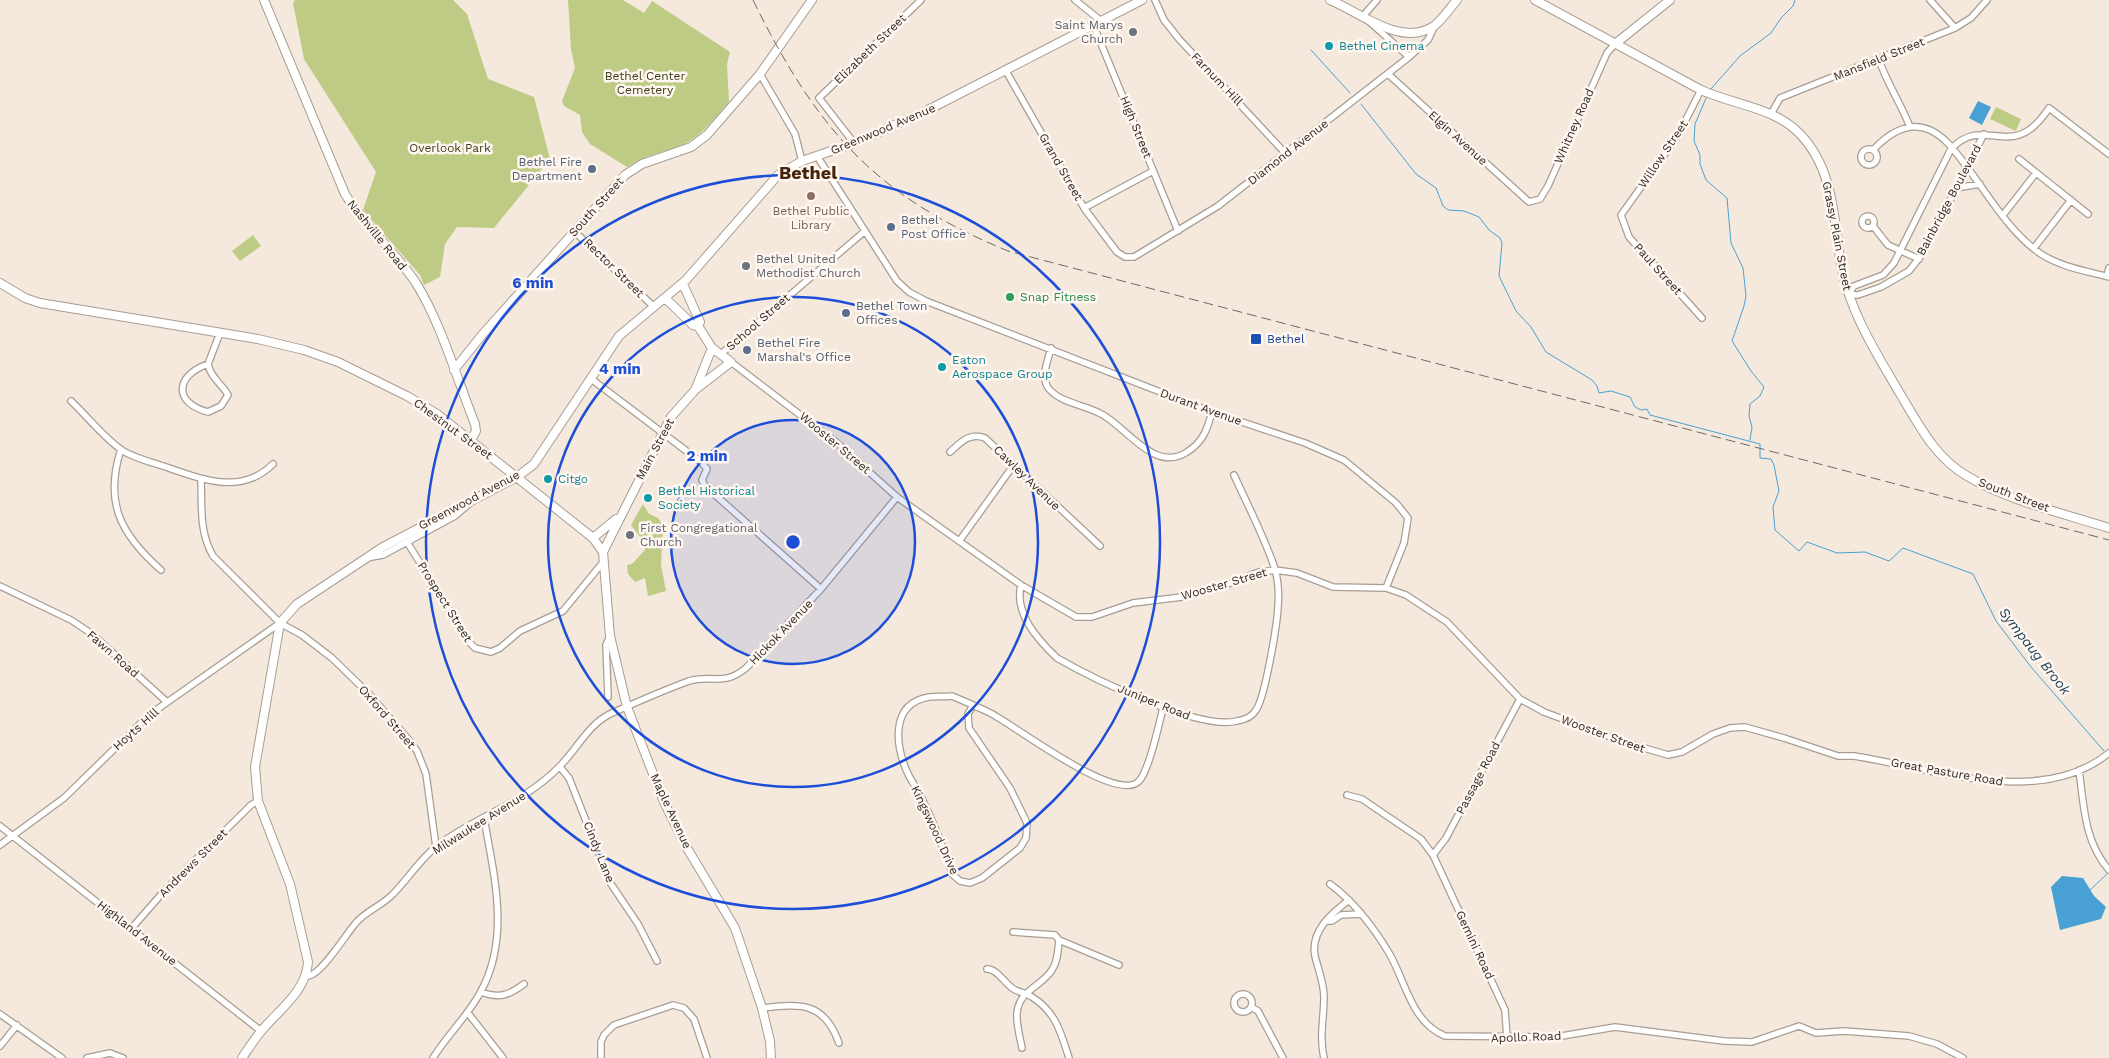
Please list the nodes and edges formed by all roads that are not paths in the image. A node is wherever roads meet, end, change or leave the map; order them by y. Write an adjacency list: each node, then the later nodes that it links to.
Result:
1 (264, 0): 70 (main road, Nashville Road)
2 (921, 0): 28 (street, Elizabeth Street)
3 (1075, 0): 15 (street)
4 (1142, 0): 15 (main road, Greenwood Avenue)
5 (1155, 0): 31 (street, Farnum Hill)
6 (1330, 0): 14 (main road)
7 (1377, 0): 14 (street)
8 (1457, 0): 16 (main road)
9 (1535, 0): 18 (main road, Grassy Plain Street)
10 (1670, 0): 18 (main road)
11 (1930, 0): 17 (street)
12 (1987, 0): 17 (street, Mansfield Street)
13 (810, 1): 22 (main road, South Street)
14 (1363, 16): 16 (main road); 19 (street)
15 (1097, 22): 21 (main road, Greenwood Avenue); 37 (street, High Street)
16 (1435, 25): 19 (street, Diamond Avenue)
17 (1955, 28): 20 (street, Mansfield Street)
18 (1615, 44): 24 (main road, Grassy Plain Street); 42 (street, Whitney Road)
19 (1409, 57): 23 (street, Diamond Avenue)
20 (1879, 60): 25 (street, Mansfield Street); 26 (street)
21 (1006, 71): 28 (main road, Greenwood Avenue); 43 (street, Grand Street)
22 (760, 74): 35 (street); 48 (main road, South Street)
23 (1388, 74): 31 (street, Diamond Avenue); 42 (street, Elgin Avenue)
24 (1706, 93): 25 (main road, Grassy Plain Street); 45 (street, Willow Street)
25 (1771, 114): 59 (main road, Grassy Plain Street)
26 (1910, 127): 29 (street); 30 (street)
27 (1984, 134): 29 (street, Bainbridge Boulevard); 32 (street); 36 (street, Bainbridge Boulevard)
28 (854, 143): 33 (main road, Greenwood Avenue)
29 (1952, 148): 36 (street); 52 (street, Bainbridge Boulevard)
30 (1874, 150)
31 (1286, 154): 50 (street, Diamond Avenue)
32 (2109, 154)
33 (817, 156): 35 (main road, Greenwood Avenue); 49 (street)
34 (2019, 158): 38 (street)
35 (802, 161): 58 (main road, Greenwood Avenue)
36 (1967, 167): 39 (street); 40 (street, Bainbridge Boulevard)
37 (1154, 171): 43 (street); 50 (street, High Street)
38 (2036, 173): 41 (street); 46 (street)
39 (1980, 184): 40 (street); 46 (street)
40 (1956, 188): 54 (street, Bainbridge Boulevard)
41 (2071, 200): 44 (street); 51 (street)
42 (1529, 202)
43 (1084, 208): 53 (street, Grand Street)
44 (2088, 214)
45 (1621, 215): 62 (street, Paul Street)
46 (2003, 215): 51 (street)
47 (1872, 226): 52 (street)
48 (574, 230): 61 (street, Rector Street); 70 (main road, South Street)
49 (865, 231): 66 (street, Durant Avenue); 67 (street, School Street)
50 (1178, 231): 53 (street, Diamond Avenue)
51 (2034, 248): 56 (street)
52 (1900, 251): 54 (street); 59 (street, Bainbridge Boulevard)
53 (1125, 257)
54 (1918, 259): 59 (street, Bainbridge Boulevard)
55 (2109, 268): 56 (street)
56 (2108, 276)
57 (0, 283): 64 (main road, Chestnut Street)
58 (683, 284): 60 (main road, Greenwood Avenue); 63 (main road)
59 (1848, 294): 77 (main road, Grassy Plain Street)
60 (665, 298): 61 (main road, Greenwood Avenue); 63 (main road)
61 (653, 306): 71 (main road, Greenwood Avenue)
62 (1702, 318)
63 (698, 326): 65 (main road)
64 (220, 333): 69 (street); 76 (main road, Chestnut Street)
65 (712, 348): 67 (main road, Wooster Street); 72 (main road, Main Street)
66 (1051, 348): 74 (street, Durant Avenue); 74 (street)
67 (721, 354): 68 (main road, Wooster Street)
68 (731, 362): 72 (main road, Main Street); 85 (street, Wooster Street)
69 (208, 364): 69 (street)
70 (454, 370): 76 (main road, Nashville Road)
71 (590, 378): 75 (street); 83 (main road, Greenwood Avenue)
72 (696, 389): 75 (main road, Main Street)
73 (71, 401): 78 (street)
74 (1212, 412): 100 (street, Durant Avenue)
75 (662, 431): 87 (main road, Main Street); 101 (street)
76 (471, 440): 83 (main road, Chestnut Street)
77 (1930, 444): 88 (main road, South Street)
78 (121, 449): 84 (street); 96 (street)
79 (950, 452): 81 (street, Cawley Avenue)
80 (273, 464): 84 (street)
81 (1014, 466): 90 (street); 92 (street, Cawley Avenue)
82 (1234, 475): 97 (street, Juniper Road)
83 (517, 478): 86 (main road, Greenwood Avenue); 89 (main road, Chestnut Street)
84 (201, 479): 102 (street, Oxford Street)
85 (897, 497): 90 (street, Wooster Street); 101 (street, Hickok Avenue)
86 (473, 500): 91 (street); 94 (main road, Greenwood Avenue)
87 (621, 514): 89 (main road, Main Street); 93 (main road, Main Street)
88 (2109, 528)
89 (593, 538): 93 (main road, Chestnut Street)
90 (960, 540): 98 (street, Wooster Street)
91 (407, 542): 94 (street); 95 (street, Prospect Street)
92 (1100, 546)
93 (603, 552): 95 (main road, Maple Avenue)
94 (366, 558): 102 (main road, Greenwood Avenue)
95 (604, 561): 103 (main road, Maple Avenue)
96 (160, 570)
97 (1275, 570): 98 (street, Wooster Street); 100 (street, Wooster Street); 109 (street, Juniper Road)
98 (1021, 585): 109 (street, Juniper Road)
99 (0, 586): 106 (street, Fawn Road)
100 (1386, 588): 105 (street, Wooster Street)
101 (821, 590): 108 (street, Hickok Avenue)
102 (280, 623): 106 (street, Hoyts Hill); 115 (main road); 120 (street, Oxford Street)
103 (610, 636): 104 (street); 108 (main road, Maple Avenue)
104 (608, 696)
105 (1520, 699): 110 (street, Wooster Street); 121 (street, Passage Road)
106 (167, 702): 118 (street, Hoyts Hill)
107 (973, 705): 107 (street, Kingswood Drive); 109 (street, Kingswood Drive)
108 (627, 707): 112 (street, Milwaukee Avenue); 138 (main road, Maple Avenue)
109 (1164, 708)
110 (1811, 748): 113 (street, Great Pasture Road)
111 (2109, 753): 113 (street, Great Pasture Road)
112 (560, 767): 116 (street, Milwaukee Avenue); 130 (street, Cindy Lane)
113 (2079, 770): 122 (street)
114 (1347, 795): 121 (street, Gemini Road)
115 (258, 801): 127 (street, Andrews Street); 133 (main road)
116 (484, 818): 120 (street, Milwaukee Avenue); 135 (street)
117 (0, 826): 118 (street, Highland Avenue)
118 (12, 836): 119 (street, Hoyts Hill); 127 (street, Highland Avenue)
119 (0, 845)
120 (436, 847): 133 (street, Milwaukee Avenue)
121 (1433, 855): 143 (street, Gemini Road)
122 (2109, 870)
123 (1330, 884): 124 (street, Apollo Road)
124 (1349, 900): 125 (street, Apollo Road); 126 (street)
125 (1360, 914): 126 (street); 143 (street, Apollo Road)
126 (1327, 921): 158 (street)
127 (132, 929): 142 (street, Highland Avenue)
128 (1013, 932): 129 (street)
129 (1059, 940): 131 (street); 136 (street)
130 (657, 962)
131 (1118, 965)
132 (987, 969): 136 (street)
133 (307, 976): 142 (main road, Milwaukee Avenue)
134 (524, 984): 135 (street)
135 (481, 992): 139 (street)
136 (1025, 993): 146 (street); 156 (street)
137 (1251, 1007): 157 (street)
138 (762, 1008): 144 (street); 155 (main road, Maple Avenue)
139 (468, 1013): 151 (street); 152 (street)
140 (0, 1014): 141 (street)
141 (17, 1026): 145 (street); 147 (street)
142 (261, 1031): 150 (main road, Milwaukee Avenue)
143 (1507, 1038): 159 (street, Apollo Road)
144 (839, 1043)
145 (0, 1046)
146 (1022, 1048)
147 (62, 1058)
148 (86, 1058): 149 (street)
149 (123, 1058)
150 (242, 1058)
151 (433, 1058)
152 (503, 1058)
153 (602, 1058): 154 (street)
154 (706, 1058)
155 (771, 1058)
156 (1069, 1058)
157 (1283, 1058)
158 (1324, 1058)
159 (1963, 1058)

